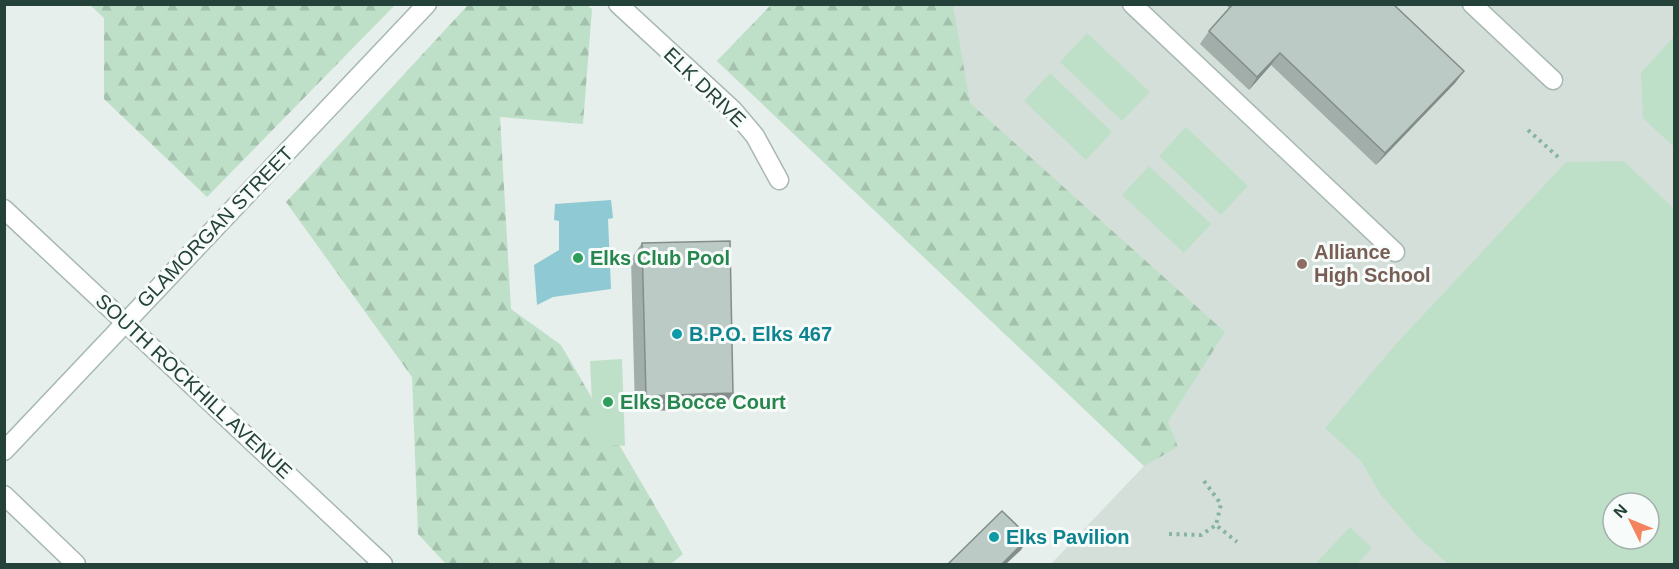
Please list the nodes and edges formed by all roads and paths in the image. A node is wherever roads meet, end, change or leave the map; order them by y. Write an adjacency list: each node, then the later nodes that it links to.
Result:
1 (427, 4): 11 (street, GLAMORGAN STREET)
2 (618, 4): 8 (street, ELK DRIVE)
3 (1132, 4): 10 (street)
4 (1472, 4): 5 (street)
5 (1553, 80)
6 (1528, 130): 7 (path)
7 (1558, 157)
8 (779, 180)
9 (4, 209): 11 (street, SOUTH ROCKHILL AVENUE)
10 (1395, 252)
11 (126, 322): 12 (street, GLAMORGAN STREET); 19 (street, SOUTH ROCKHILL AVENUE)
12 (4, 451)
13 (1204, 481): 15 (path)
14 (4, 495): 18 (street)
15 (1216, 525): 16 (path); 17 (path)
16 (1169, 534)
17 (1237, 542)
18 (76, 564)
19 (383, 564)

